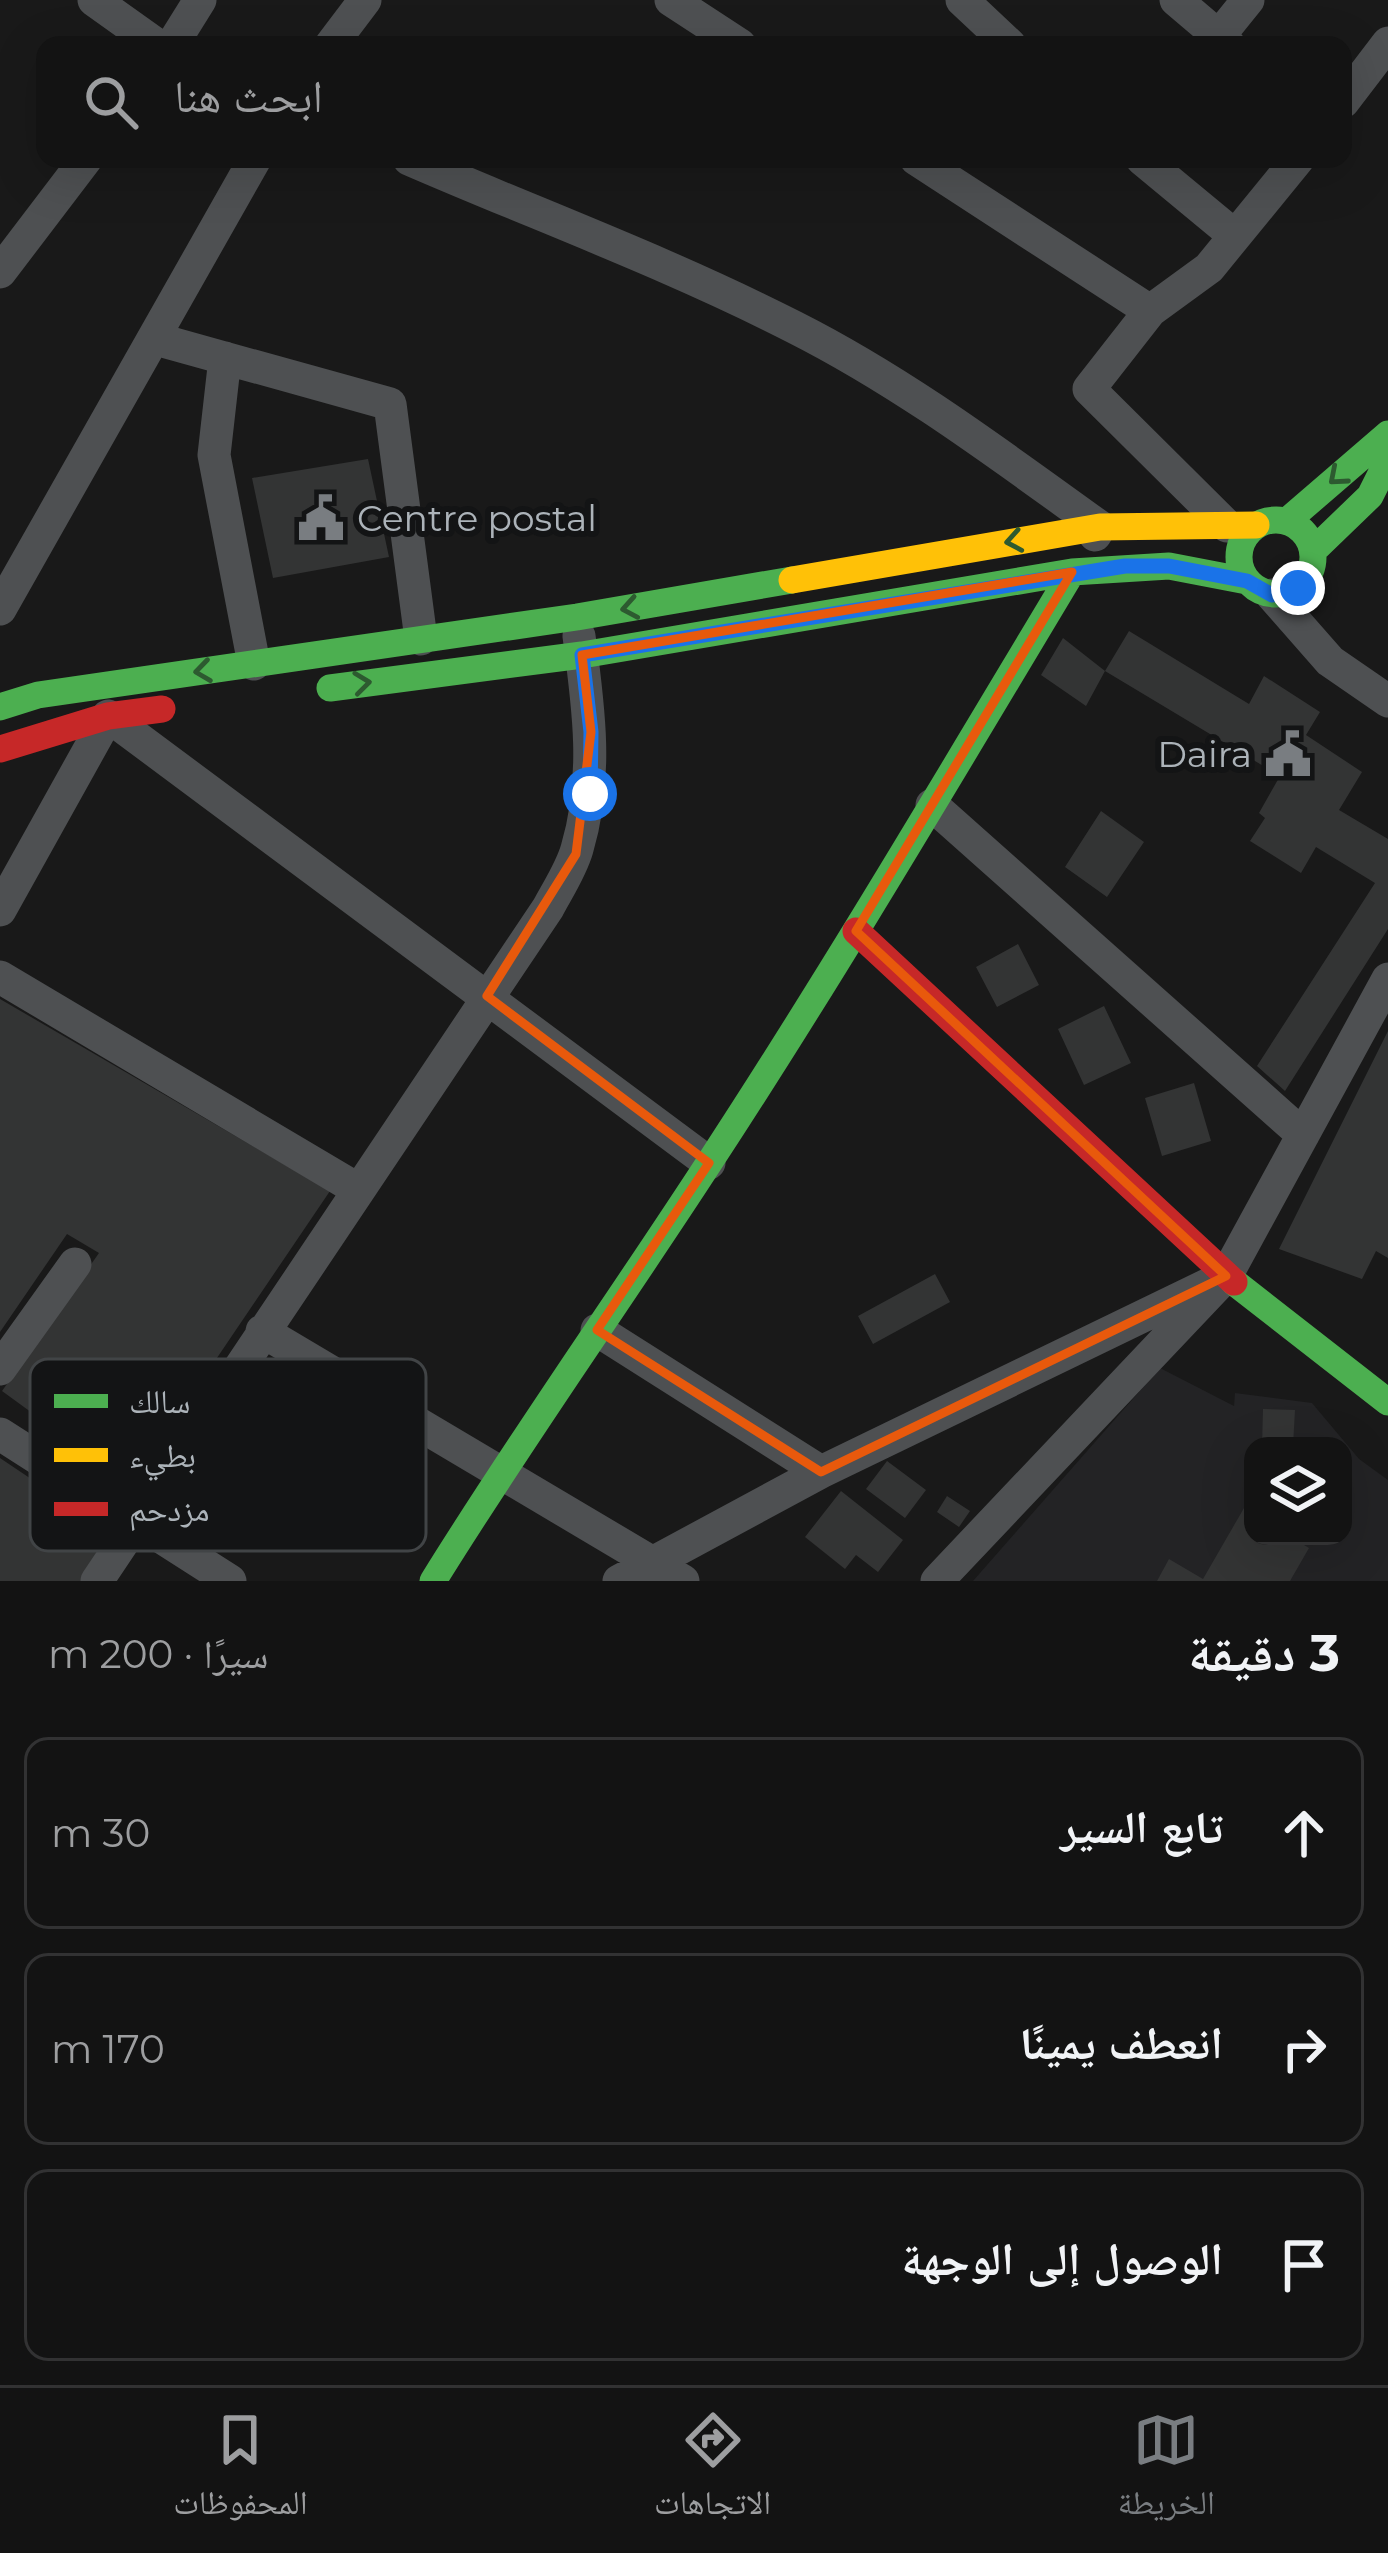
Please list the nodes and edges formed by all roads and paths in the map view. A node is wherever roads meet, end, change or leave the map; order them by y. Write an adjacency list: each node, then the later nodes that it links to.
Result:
1 (94, 0): 8 (street)
2 (200, 0): 9 (street)
3 (365, 0): 10 (street)
4 (671, 0): 11 (street)
5 (962, 0): 12 (street)
6 (1176, 0): 13 (street)
7 (1248, 0): 14 (street)
8 (144, 36)
9 (178, 36)
10 (338, 36)
11 (726, 36)
12 (1000, 36)
13 (1218, 36)
14 (1227, 36)
15 (1382, 64): 16 (street)
16 (1352, 93)
17 (79, 168): 24 (street)
18 (250, 168): 26 (street)
19 (431, 168): 31 (street)
20 (930, 168): 25 (street)
21 (1153, 168): 23 (street)
22 (1291, 168): 23 (street)
23 (1235, 236): 25 (street)
24 (0, 272)
25 (1150, 310): 32 (street)
26 (156, 339): 27 (street); 36 (street)
27 (225, 358): 38 (street); 40 (street)
28 (1388, 434): 30 (main road, one-way to 30)
29 (1388, 460): 33 (main road)
30 (1286, 521): 32 (main road); 33 (main road)
31 (1100, 526): 32 (main road); 34 (street); 37 (main road, one-way to 37)
32 (1241, 526): 35 (main road)
33 (1313, 551): 35 (main road)
34 (1072, 572): 35 (main road); 39 (main road); 47 (main road)
35 (1260, 588): 42 (street)
36 (0, 609)
37 (577, 617): 38 (main road); 39 (street)
38 (421, 639): 40 (main road)
39 (582, 655): 41 (main road, one-way to 39); 52 (street)
40 (254, 664): 43 (main road, one-way to 43)
41 (298, 692)
42 (1388, 701)
43 (0, 707)
44 (179, 707): 45 (main road)
45 (109, 716): 46 (main road); 48 (street); 52 (street)
46 (0, 749)
47 (932, 805): 49 (main road); 53 (street)
48 (0, 910)
49 (856, 931): 54 (main road); 57 (main road)
50 (0, 977): 55 (street)
51 (1388, 980): 53 (street)
52 (487, 996): 54 (street); 55 (street)
53 (1303, 1135): 57 (street)
54 (709, 1163): 58 (main road)
55 (357, 1189): 59 (street)
56 (75, 1264): 62 (street)
57 (1226, 1276): 63 (main road); 67 (street); 77 (street)
58 (597, 1330): 67 (street); 68 (main road)
59 (262, 1331): 60 (street); 61 (street)
60 (243, 1359)
61 (308, 1359)
62 (0, 1369)
63 (1388, 1402)
64 (426, 1430): 68 (street)
65 (0, 1434): 66 (street)
66 (30, 1453)
67 (821, 1472): 71 (street)
68 (499, 1474): 71 (street); 74 (main road)
69 (116, 1551): 72 (street)
70 (183, 1551): 73 (street)
71 (651, 1562): 75 (street); 76 (street)
72 (97, 1581)
73 (230, 1581)
74 (433, 1581)
75 (620, 1581)
76 (683, 1581)
77 (937, 1581)

